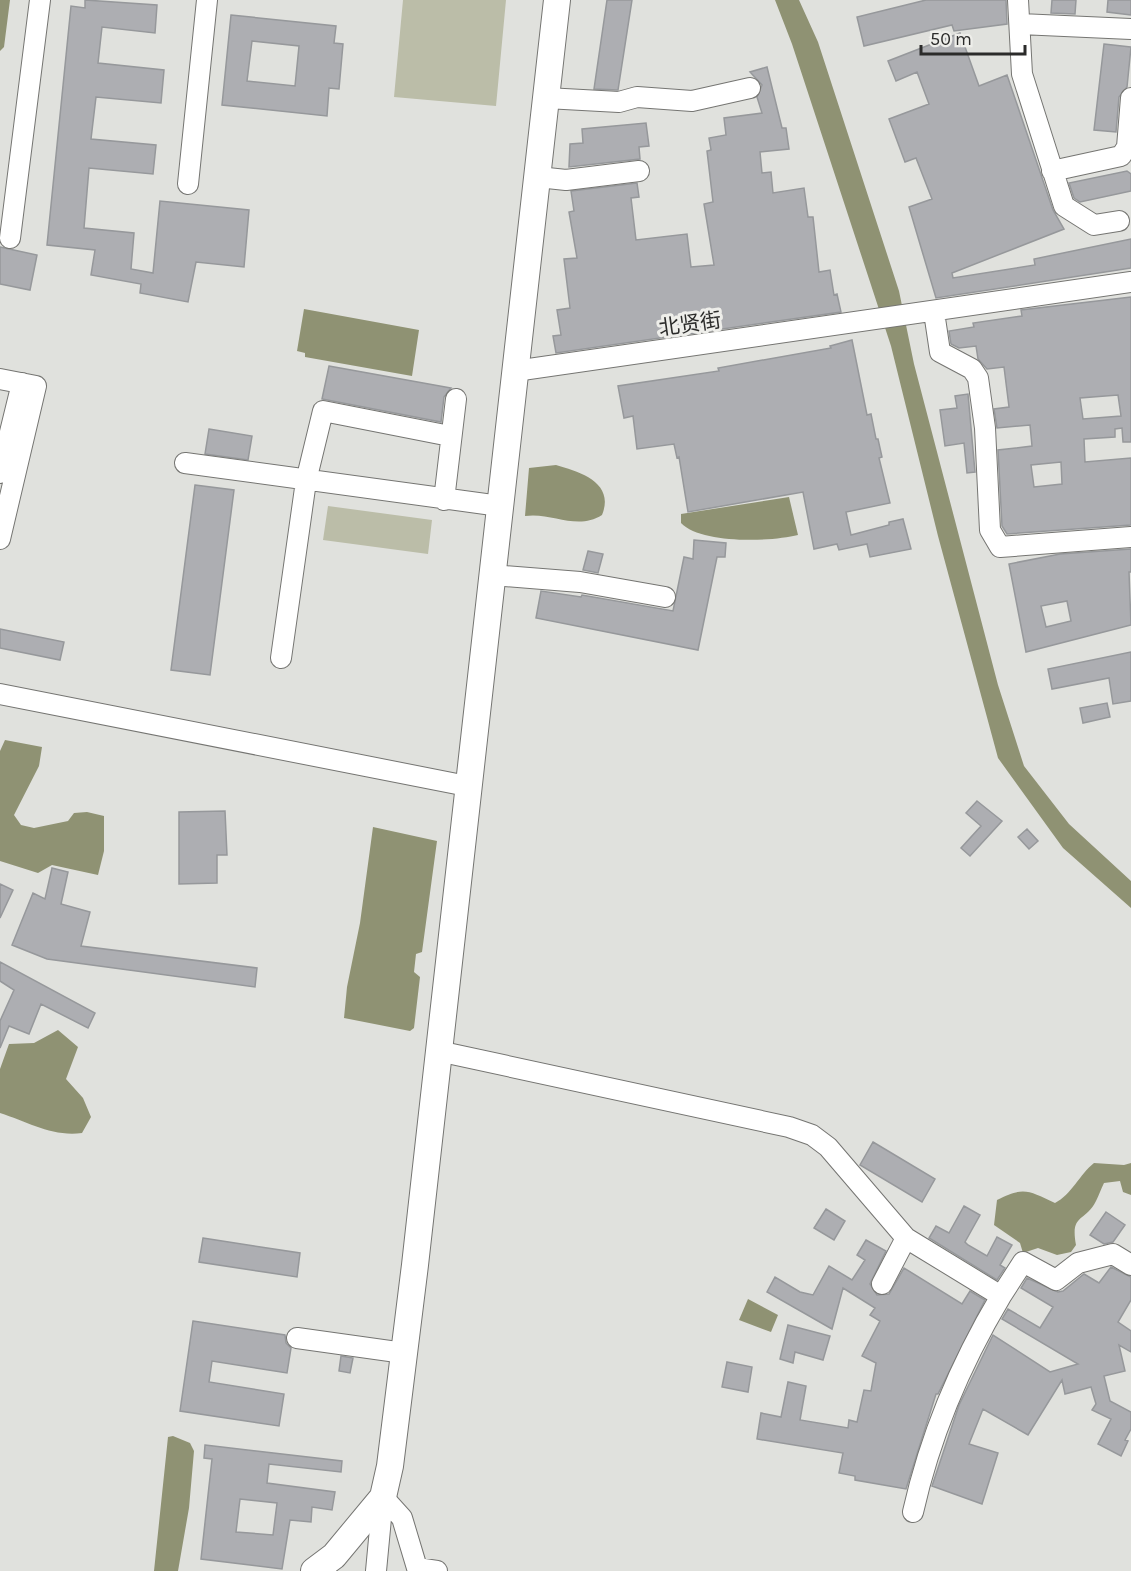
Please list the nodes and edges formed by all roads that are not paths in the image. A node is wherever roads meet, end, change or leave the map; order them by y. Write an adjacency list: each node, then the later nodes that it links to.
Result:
1 (40, 0): 15 (street)
2 (207, 0): 13 (street)
3 (557, 0): 8 (main road)
4 (1018, 0): 5 (street)
5 (1020, 24): 6 (street); 11 (street)
6 (1131, 29)
7 (750, 88): 8 (street)
8 (546, 98): 12 (main road)
9 (1131, 98): 11 (street)
10 (639, 171): 12 (street)
11 (1052, 171): 14 (street)
12 (538, 177): 18 (main road)
13 (188, 184)
14 (1119, 221)
15 (10, 238)
16 (1131, 282): 17 (street)
17 (925, 314): 18 (street, 北贤街); 28 (street)
18 (515, 371): 27 (main road)
19 (0, 379): 20 (street)
20 (29, 385): 24 (street); 29 (street)
21 (456, 399): 22 (street)
22 (450, 436): 25 (street); 26 (street)
23 (185, 463): 25 (street)
24 (0, 473)
25 (306, 481): 26 (street); 32 (street)
26 (444, 500): 27 (street)
27 (500, 506): 30 (main road)
28 (1131, 537)
29 (0, 539)
30 (492, 575): 31 (street); 34 (main road)
31 (665, 597)
32 (281, 658)
33 (0, 694): 34 (street)
34 (467, 786): 35 (main road)
35 (438, 1051): 36 (street); 41 (main road)
36 (906, 1238): 38 (street); 39 (street)
37 (1131, 1264): 39 (street)
38 (882, 1284)
39 (1001, 1296): 43 (street)
40 (297, 1338): 41 (street)
41 (404, 1353): 42 (main road)
42 (383, 1497): 44 (main road); 45 (street); 46 (street)
43 (913, 1512)
44 (314, 1571)
45 (376, 1571)
46 (437, 1571)

